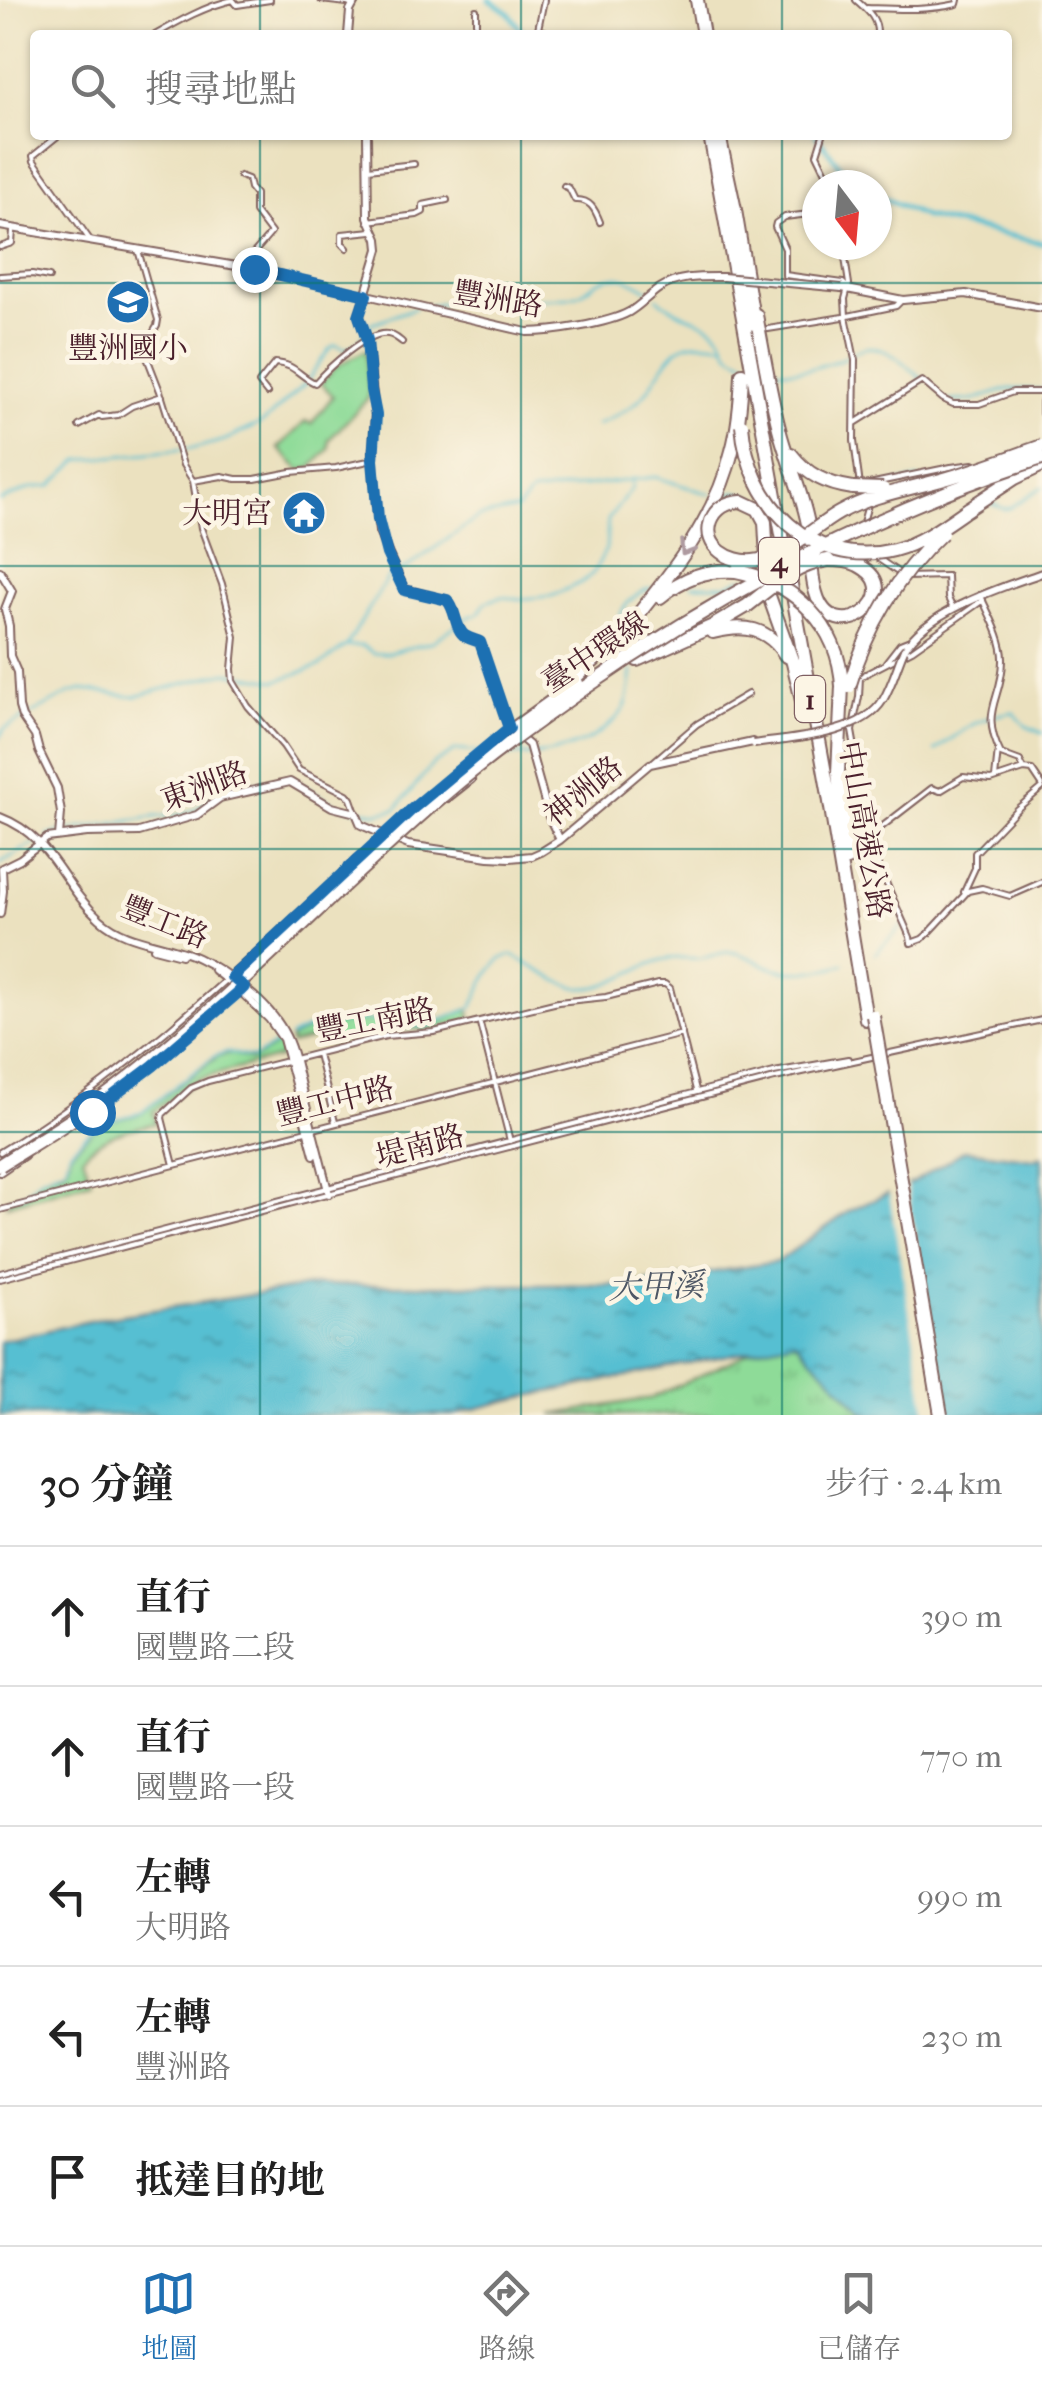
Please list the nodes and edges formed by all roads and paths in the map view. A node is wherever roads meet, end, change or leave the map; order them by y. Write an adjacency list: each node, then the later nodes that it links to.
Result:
1 (270, 0): 11 (street)
2 (321, 0): 8 (street)
3 (544, 0): 14 (street)
4 (689, 0): 15 (highway)
5 (697, 0): 16 (highway)
6 (856, 0): 9 (street)
7 (958, 0): 9 (street)
8 (354, 3): 12 (street)
9 (867, 8): 17 (street)
10 (476, 10): 13 (street)
11 (165, 30)
12 (349, 30)
13 (476, 30)
14 (541, 30)
15 (693, 30)
16 (702, 30)
17 (877, 30)
18 (52, 140): 35 (street)
19 (367, 140): 24 (street)
20 (711, 140): 51 (highway)
21 (720, 140): 51 (highway, 中山高速公路 / 1)
22 (821, 140): 25 (street)
23 (414, 164): 24 (street)
24 (368, 170): 30 (street)
25 (825, 170)
26 (240, 176): 40 (street)
27 (564, 186): 31 (street)
28 (447, 200): 30 (street)
29 (802, 215): 43 (street)
30 (368, 221): 34 (street)
31 (600, 222)
32 (0, 226): 33 (street, 豐洲路)
33 (13, 230): 35 (street, 豐洲路); 36 (street)
34 (372, 230): 37 (street); 44 (street)
35 (91, 242): 38 (street, 豐洲路)
36 (0, 247)
37 (347, 248)
38 (138, 250): 40 (street, 豐洲路); 54 (street)
39 (844, 260): 43 (street)
40 (254, 269): 44 (street, 豐洲路)
41 (0, 276): 42 (street)
42 (50, 277)
43 (845, 288): 44 (street, 豐洲路, bridge); 45 (street, 豐洲路); 47 (street)
44 (366, 295): 49 (street)
45 (903, 300): 46 (street, 豐洲路); 47 (street)
46 (1042, 308)
47 (846, 316): 48 (street); 57 (street)
48 (768, 328)
49 (367, 340): 50 (street); 53 (street); 62 (street)
50 (402, 342)
51 (755, 365): 58 (highway); 60 (highway); 88 (highway, 中山高速公路 / 1); 97 (highway, 中山高速公路 / 1)
52 (1042, 392): 57 (street)
53 (267, 393)
54 (162, 396): 59 (street); 63 (street)
55 (1042, 402): 56 (street)
56 (1042, 413)
57 (855, 423): 65 (street)
58 (778, 424): 65 (highway); 75 (highway, bridge)
59 (78, 426)
60 (740, 426): 66 (highway, bridge); 73 (highway, one-way to 73)
61 (1042, 453): 64 (highway, bridge); 65 (street); 66 (highway); 80 (highway, 臺中環線 / 4, bridge)
62 (373, 460): 63 (street); 81 (street)
63 (193, 481): 89 (street)
64 (925, 484): 65 (highway, bridge); 77 (highway, bridge)
65 (856, 488): 67 (street)
66 (968, 509): 78 (highway, bridge)
67 (860, 537)
68 (864, 545): 72 (street)
69 (0, 571): 92 (street)
70 (1042, 574): 71 (street, 神洲路)
71 (982, 598): 72 (street, 神洲路); 76 (street); 83 (street)
72 (953, 609): 74 (street, 神洲路)
73 (620, 637): 78 (highway, bridge); 80 (highway, bridge)
74 (910, 640): 76 (street); 84 (street, 神洲路, bridge)
75 (644, 656): 77 (highway); 80 (highway, bridge)
76 (886, 662): 94 (street)
77 (796, 676): 88 (highway)
78 (846, 686): 97 (highway)
79 (748, 694): 84 (street)
80 (540, 714): 115 (highway, 臺中環線 / 4, bridge); 116 (highway, 臺中環線 / 4, bridge)
81 (509, 728): 82 (street); 91 (street)
82 (522, 739): 93 (street); 95 (street)
83 (998, 750): 85 (street); 86 (street)
84 (650, 764): 93 (street, 神洲路)
85 (1024, 769): 86 (street); 87 (street)
86 (996, 778): 94 (street)
87 (1042, 786): 100 (street)
88 (828, 790): 104 (highway, 中山高速公路 / 1)
89 (356, 813): 91 (street, 神洲路); 92 (street, 東洲路)
90 (0, 819): 96 (street, 豐工路)
91 (383, 835): 95 (street, 神洲路); 102 (street)
92 (60, 836): 96 (street, 東洲路)
93 (560, 840): 95 (street, 神洲路)
94 (866, 840): 100 (street)
95 (399, 842): 103 (street)
96 (39, 843): 98 (street, 東洲路); 102 (street, 豐工路)
97 (847, 859): 104 (highway, 中山高速公路 / 1)
98 (1, 868): 101 (street, 東洲路)
99 (1042, 882): 100 (street)
100 (960, 899)
101 (0, 914)
102 (230, 979): 103 (street, 豐工路); 115 (street)
103 (242, 989): 109 (street, 豐工路); 118 (street)
104 (869, 1017): 122 (highway, 中山高速公路 / 1, bridge); 123 (highway, 中山高速公路 / 1, bridge)
105 (1042, 1020): 111 (street, 堤南路)
106 (480, 1022): 107 (street, 豐工南路); 108 (street, 豐工南路); 110 (street)
107 (682, 1034): 110 (street, 豐工中路); 111 (street)
108 (318, 1054): 109 (street, 豐工南路); 112 (street)
109 (292, 1060): 113 (street, 豐工路); 117 (street, 豐工南路)
110 (496, 1082): 112 (street, 豐工中路); 114 (street)
111 (697, 1095): 114 (street, 堤南路)
112 (336, 1122): 113 (street, 豐工中路)
113 (310, 1130): 117 (street, 豐工中路); 119 (street, 豐工路)
114 (511, 1143): 119 (street, 堤南路)
115 (0, 1154)
116 (0, 1165)
117 (174, 1166): 120 (street, 豐工中路)
118 (0, 1173)
119 (326, 1191): 121 (street, 堤南路)
120 (0, 1210)
121 (0, 1276)
122 (933, 1415)
123 (942, 1415)

